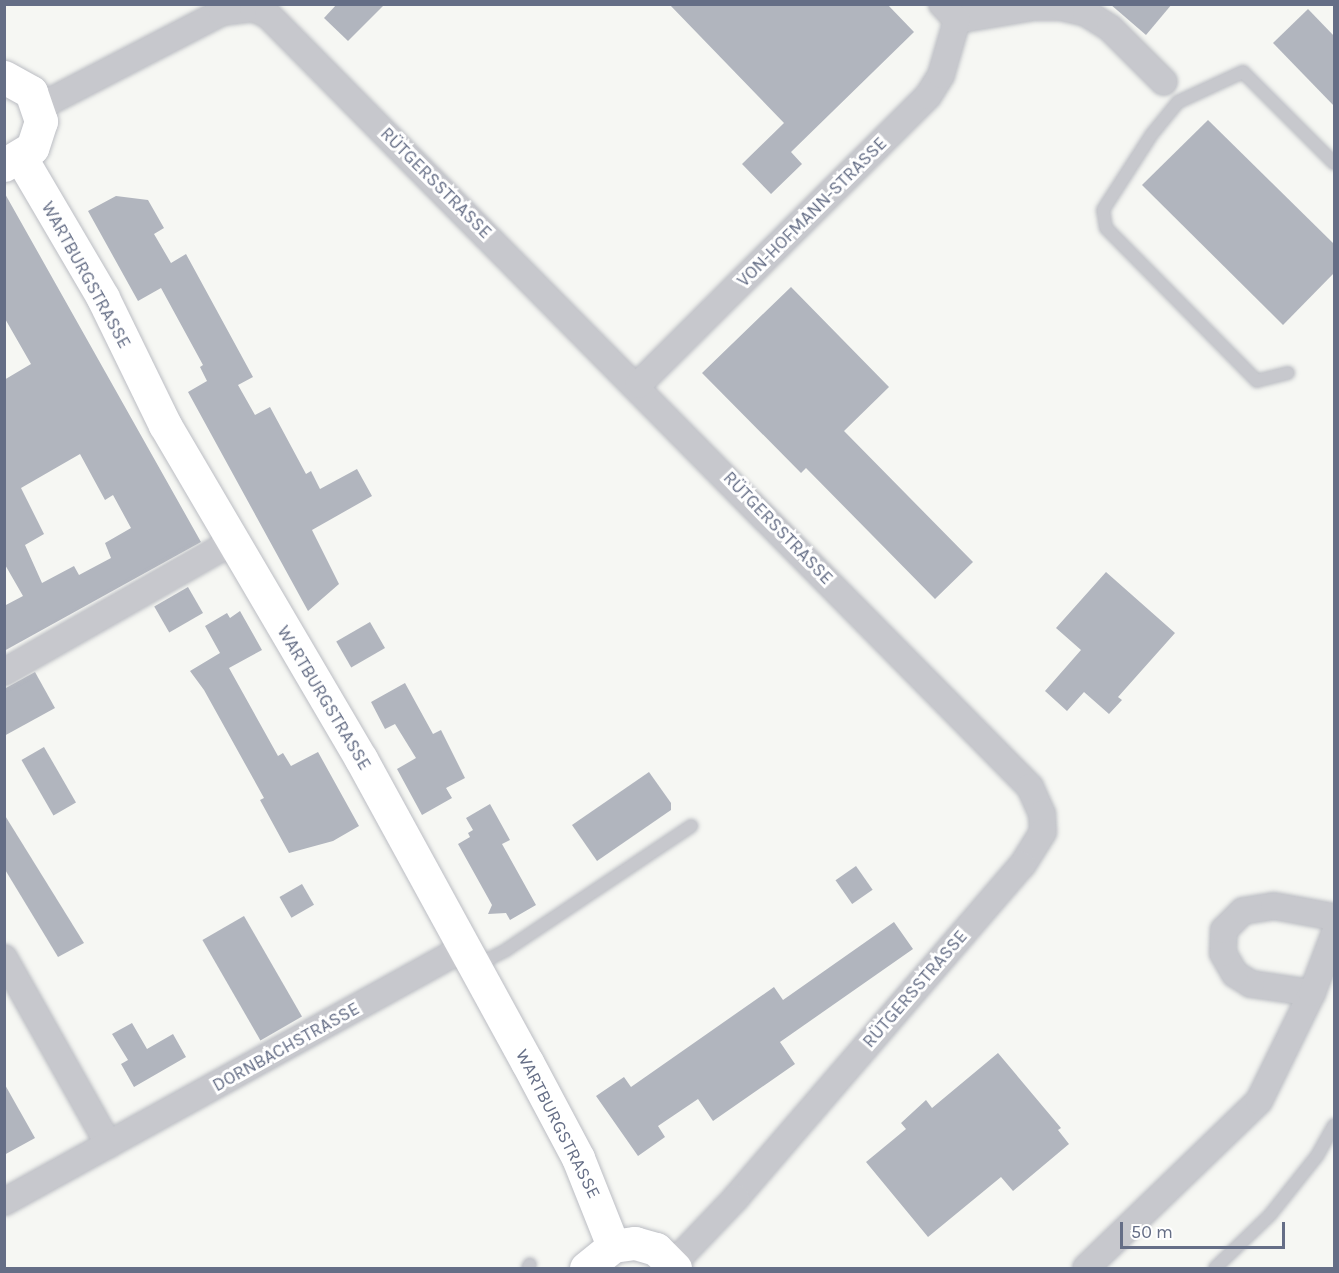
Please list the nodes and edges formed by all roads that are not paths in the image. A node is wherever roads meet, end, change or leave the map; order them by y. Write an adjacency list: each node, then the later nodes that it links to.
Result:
1 (235, 6): 5 (street, RÜTGERSSTRASSE); 9 (street, RÜTGERSSTRASSE)
2 (949, 12): 4 (street, VON-HOFMANN-STRASSE); 9 (street, VON-HOFMANN-STRASSE)
3 (4, 77): 5 (main road)
4 (1171, 92): 7 (lane); 8 (lane)
5 (39, 107): 6 (main road)
6 (13, 161): 10 (main road, WARTBURGSTRASSE)
7 (1335, 163)
8 (1288, 373)
9 (638, 385): 22 (street, RÜTGERSSTRASSE)
10 (232, 542): 11 (street); 16 (main road, WARTBURGSTRASSE)
11 (4, 672)
12 (691, 825): 16 (lane)
13 (1335, 917): 17 (street)
14 (1335, 935): 17 (street)
15 (4, 958): 19 (street)
16 (468, 958): 19 (street, DORNBACHSTRASSE); 21 (main road, WARTBURGSTRASSE)
17 (1312, 993): 24 (street)
18 (1335, 1125): 25 (lane)
19 (109, 1145): 20 (street, DORNBACHSTRASSE)
20 (4, 1202)
21 (613, 1245): 22 (main road); 23 (main road)
22 (674, 1266)
23 (586, 1269)
24 (1086, 1269)
25 (1215, 1269)

